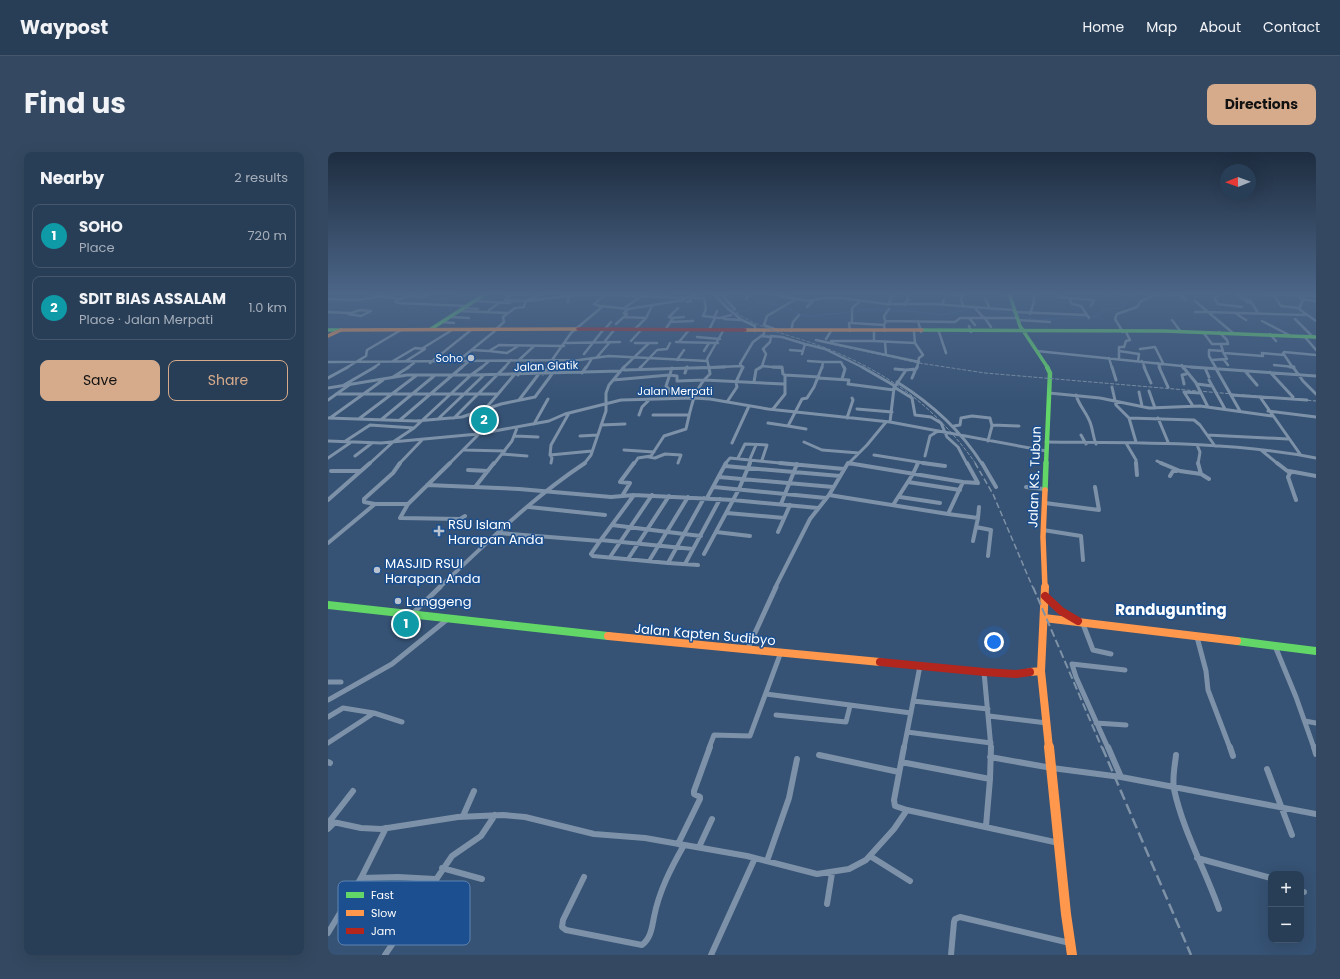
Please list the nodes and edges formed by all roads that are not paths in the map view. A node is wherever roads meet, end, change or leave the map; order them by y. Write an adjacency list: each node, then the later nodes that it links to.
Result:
1 (340, 330): 37 (main road)
2 (401, 330): 112 (street)
3 (452, 330): 70 (street)
4 (471, 330): 113 (street)
5 (495, 330): 71 (street)
6 (574, 330): 61 (street)
7 (603, 330): 45 (street)
8 (613, 330): 46 (street)
9 (641, 330): 47 (street)
10 (689, 330): 55 (street)
11 (716, 330): 19 (main road)
12 (786, 330): 21 (main road)
13 (809, 330): 22 (main road)
14 (903, 330): 25 (main road)
15 (955, 330): 27 (main road)
16 (996, 330): 28 (main road)
17 (1230, 330): 34 (street)
18 (1284, 330): 36 (street)
19 (724, 331): 20 (main road); 42 (street)
20 (755, 331): 33 (main road)
21 (780, 331): 33 (main road)
22 (830, 331): 23 (main road); 44 (street)
23 (850, 331): 24 (main road)
24 (874, 331): 49 (street)
25 (914, 332): 26 (main road); 60 (street)
26 (921, 332): 27 (main road)
27 (939, 332): 80 (street)
28 (1022, 332): 29 (main road); 78 (main road, Jalan KS. Tubun)
29 (1125, 332): 30 (main road); 74 (street)
30 (1180, 332): 31 (main road)
31 (1202, 332): 32 (main road); 64 (street)
32 (1219, 332): 34 (main road); 64 (street)
33 (763, 333): 38 (street); 119 (street)
34 (1233, 333): 35 (main road)
35 (1270, 334): 36 (main road); 50 (street)
36 (1289, 335): 39 (main road)
37 (328, 336)
38 (771, 336): 63 (street); 120 (street)
39 (1304, 336): 41 (main road); 75 (street)
40 (697, 337): 42 (street)
41 (1315, 337)
42 (720, 339): 59 (street)
43 (816, 340): 44 (street)
44 (826, 340): 48 (street); 68 (street)
45 (594, 341): 46 (street); 61 (street); 81 (street)
46 (606, 341): 51 (street)
47 (631, 341)
48 (857, 341): 49 (street); 68 (street)
49 (874, 341): 57 (street)
50 (1276, 341)
51 (610, 342): 52 (street); 85 (street)
52 (620, 342)
53 (635, 342): 54 (street)
54 (649, 342): 58 (street); 86 (street)
55 (694, 342): 56 (street); 67 (street)
56 (709, 342): 59 (street); 77 (street)
57 (885, 342): 60 (street); 82 (street)
58 (657, 343)
59 (718, 343): 101 (street)
60 (914, 343): 111 (street)
61 (564, 344): 66 (street); 94 (street)
62 (670, 344): 88 (street)
63 (805, 344): 73 (street); 172 (street)
64 (1221, 345): 79 (street)
65 (518, 346): 66 (street); 76 (street); 76 (street)
66 (534, 346): 92 (street)
67 (691, 347)
68 (855, 348): 82 (street)
69 (1140, 348): 115 (street)
70 (423, 349): 107 (street); 108 (street)
71 (471, 350): 76 (street); 98 (street)
72 (684, 350): 95 (street)
73 (790, 350)
74 (1119, 350): 90 (street); 103 (street)
75 (1316, 350)
76 (489, 351)
77 (704, 351)
78 (1037, 351): 89 (street); 180 (main road, Jalan KS. Tubun)
79 (1223, 352): 83 (street); 96 (street); 97 (street)
80 (946, 353)
81 (584, 354)
82 (886, 355): 111 (street)
83 (1284, 355): 84 (street); 123 (street)
84 (1316, 355)
85 (597, 356): 86 (street); 87 (street)
86 (632, 357): 88 (street); 130 (street)
87 (592, 358): 94 (street); 136 (street)
88 (648, 358): 95 (street); 127 (street)
89 (1109, 358): 90 (street); 162 (street)
90 (1119, 359): 103 (street)
91 (511, 360): 92 (street); 100 (street); 144 (street)
92 (519, 360): 93 (street)
93 (532, 360): 94 (street); 146 (street)
94 (554, 360): 139 (street)
95 (677, 360): 101 (street)
96 (1211, 360): 97 (street); 129 (street)
97 (1224, 360): 117 (street)
98 (458, 361): 99 (street); 113 (street)
99 (469, 361): 100 (street); 151 (street)
100 (490, 361): 143 (street)
101 (707, 361): 122 (street)
102 (808, 361): 110 (street)
103 (1138, 361): 104 (street)
104 (1142, 361): 114 (street); 165 (street)
105 (328, 362): 112 (street)
106 (382, 362): 107 (street); 112 (street); 170 (street)
107 (393, 362): 108 (street)
108 (405, 362): 109 (street)
109 (414, 362): 113 (street); 154 (street)
110 (822, 362): 155 (street); 159 (street)
111 (919, 362): 132 (street)
112 (352, 363): 156 (street)
113 (430, 363)
114 (1158, 363): 115 (street); 174 (street)
115 (1163, 363): 116 (street)
116 (1182, 365): 126 (street); 141 (street)
117 (1228, 365)
118 (1274, 365): 123 (street)
119 (742, 366): 122 (street, Jalan Glatik); 163 (street)
120 (762, 366): 149 (street); 164 (street)
121 (1235, 366): 133 (street)
122 (710, 367): 125 (street, Jalan Glatik); 161 (street)
123 (1294, 367): 138 (street)
124 (672, 368): 125 (street, Jalan Glatik); 127 (street, Jalan Glatik); 148 (street)
125 (687, 368): 137 (street)
126 (1205, 368): 129 (street); 173 (street)
127 (639, 369): 130 (street, Jalan Glatik)
128 (895, 369): 131 (street)
129 (1216, 369): 133 (street); 189 (street)
130 (622, 370): 136 (street, Jalan Glatik); 160 (street)
131 (906, 370): 132 (street); 172 (street)
132 (913, 370): 158 (street)
133 (1238, 370): 134 (street)
134 (1246, 371): 135 (street); 171 (street)
135 (1269, 371): 138 (street); 195 (street)
136 (582, 373): 140 (street, Jalan Glatik)
137 (685, 373)
138 (1298, 373): 153 (street); 190 (street)
139 (543, 374): 140 (street, Jalan Glatik); 147 (street, Jalan Glatik)
140 (552, 374): 201 (street)
141 (1186, 374): 166 (street); 169 (street)
142 (418, 375): 150 (street, Jalan Glatik); 154 (street, Jalan Glatik); 191 (street)
143 (471, 375): 151 (street, Jalan Glatik); 152 (street, Jalan Glatik); 185 (street)
144 (497, 375): 145 (street, Jalan Glatik); 152 (street, Jalan Glatik); 187 (street)
145 (514, 375): 146 (street, Jalan Glatik); 188 (street)
146 (518, 375): 147 (street, Jalan Glatik)
147 (538, 375): 201 (street)
148 (669, 375): 160 (street); 161 (street); 179 (street)
149 (785, 375): 155 (street); 168 (street)
150 (434, 376): 151 (street, Jalan Glatik); 192 (street)
151 (450, 376): 184 (street)
152 (483, 376): 186 (street)
153 (1316, 376)
154 (392, 377): 157 (street, Jalan Glatik)
155 (819, 377): 159 (street); 217 (street)
156 (328, 378)
157 (385, 378): 167 (street, Jalan Glatik); 183 (street)
158 (912, 378)
159 (842, 379): 172 (street)
160 (613, 380): 205 (street)
161 (704, 380): 163 (street); 196 (street)
162 (1116, 380)
163 (736, 382): 164 (street); 204 (street)
164 (754, 382): 168 (street)
165 (1151, 383)
166 (1196, 383): 173 (street); 181 (street)
167 (351, 384): 170 (street, Jalan Glatik); 182 (street)
168 (784, 384): 212 (street)
169 (1184, 384)
170 (344, 385): 175 (street, Jalan Glatik)
171 (1257, 385)
172 (895, 386): 218 (street); 243 (street); 250 (street)
173 (1212, 386): 214 (street)
174 (1168, 387)
175 (329, 388)
176 (1112, 388): 203 (street)
177 (1149, 391): 210 (street)
178 (1139, 392): 207 (street)
179 (668, 393)
180 (1049, 393): 193 (street); 266 (main road, Jalan KS. Tubun)
181 (1200, 393): 208 (street); 209 (street)
182 (336, 394): 183 (street); 200 (street)
183 (363, 394): 191 (street); 226 (street)
184 (428, 394): 185 (street); 192 (street); 233 (street)
185 (449, 394): 186 (street); 235 (street)
186 (463, 394): 187 (street); 234 (street)
187 (477, 394): 188 (street); 227 (street)
188 (498, 394): 211 (street)
189 (1231, 394): 194 (street); 215 (street)
190 (1316, 394)
191 (391, 395): 192 (street); 231 (street)
192 (410, 395): 232 (street)
193 (1076, 395): 203 (street); 273 (street)
194 (1260, 397): 202 (street); 216 (street)
195 (1293, 397)
196 (693, 398): 199 (street, Jalan Merpati); 204 (street, Jalan Merpati); 223 (street)
197 (852, 398): 228 (street)
198 (548, 399): 238 (street)
199 (650, 399): 205 (street, Jalan Merpati); 221 (street)
200 (328, 400)
201 (519, 400): 211 (street)
202 (1307, 400)
203 (1116, 401): 207 (street); 229 (street)
204 (727, 402): 206 (street, Jalan Merpati)
205 (607, 404): 219 (street, Jalan Merpati); 240 (street)
206 (749, 406): 212 (street, Jalan Merpati); 271 (street)
207 (1142, 406): 210 (street)
208 (1193, 406): 209 (street); 210 (street)
209 (1208, 407): 214 (street)
210 (1155, 408)
211 (487, 409): 220 (street); 227 (street)
212 (773, 409): 217 (street, Jalan Merpati)
213 (857, 409): 218 (street)
214 (1225, 409): 215 (street)
215 (1240, 411): 224 (street)
216 (1268, 411): 224 (street); 225 (street)
217 (796, 412): 228 (street, Jalan Merpati); 242 (street)
218 (892, 412): 236 (street)
219 (569, 413): 238 (street, Jalan Merpati); 285 (street)
220 (491, 414)
221 (639, 415)
222 (653, 415): 223 (street)
223 (689, 415): 283 (street)
224 (1272, 416): 258 (street)
225 (1316, 417)
226 (329, 418): 231 (street)
227 (454, 418): 234 (street)
228 (847, 418): 236 (street, Jalan Merpati)
229 (1129, 418): 230 (street); 268 (street)
230 (1158, 418): 253 (street); 269 (street)
231 (360, 419): 232 (street)
232 (382, 419): 233 (street)
233 (400, 420): 235 (street)
234 (438, 420): 235 (street)
235 (421, 421): 245 (street)
236 (888, 422): 248 (street, Jalan Merpati); 284 (street)
237 (768, 423): 242 (street)
238 (534, 424): 246 (street, Jalan Merpati)
239 (625, 424): 240 (street)
240 (601, 425): 251 (street)
241 (992, 425): 243 (street); 244 (street); 261 (street)
242 (788, 426): 247 (street)
243 (954, 426): 256 (street)
244 (1019, 426)
245 (414, 428): 262 (street); 264 (street)
246 (517, 428): 249 (street, Jalan Merpati); 254 (street)
247 (806, 429)
248 (938, 432): 250 (street, Jalan Merpati); 290 (street)
249 (478, 434): 259 (street, Jalan Merpati); 278 (street)
250 (946, 434): 256 (street, Jalan Merpati); 324 (street)
251 (598, 435): 255 (street); 280 (street)
252 (1081, 435): 272 (street)
253 (1207, 435): 258 (street); 276 (street)
254 (515, 436): 257 (street); 282 (street)
255 (580, 436)
256 (963, 436): 261 (street, Jalan Merpati); 330 (street)
257 (538, 437)
258 (1288, 439): 286 (street)
259 (422, 440): 264 (street, Jalan Merpati); 353 (street)
260 (328, 441): 262 (street, Jalan Merpati)
261 (988, 441): 281 (street, Jalan Merpati)
262 (344, 442): 263 (street, Jalan Merpati)
263 (351, 442): 270 (street, Jalan Merpati); 292 (street)
264 (393, 442): 270 (street, Jalan Merpati); 309 (street)
265 (804, 442): 284 (street)
266 (1046, 442): 272 (street); 281 (main road, Jalan KS. Tubun)
267 (1126, 442): 268 (street); 273 (street); 316 (street)
268 (1136, 442): 269 (street)
269 (1168, 442): 274 (street)
270 (372, 443): 288 (street)
271 (732, 443)
272 (1086, 444): 273 (street)
273 (1096, 444)
274 (1197, 444): 276 (street); 315 (street)
275 (756, 445): 293 (street); 295 (street); 296 (street)
276 (1215, 446): 277 (street)
277 (1261, 449): 286 (street); 313 (street)
278 (464, 450): 282 (street); 326 (street)
279 (624, 450): 283 (street)
280 (592, 451): 285 (street); 336 (street)
281 (1046, 451): 334 (main road, Jalan KS. Tubun)
282 (504, 452): 289 (street); 310 (street)
283 (654, 452): 291 (street)
284 (860, 453): 298 (street)
285 (550, 454): 300 (street)
286 (1300, 454): 294 (street)
287 (874, 455): 299 (street)
288 (355, 456)
289 (527, 456)
290 (925, 456)
291 (649, 457): 301 (street); 341 (street)
292 (328, 458)
293 (738, 458): 295 (street); 303 (street)
294 (1316, 458)
295 (751, 459): 296 (street); 305 (street)
296 (762, 460): 302 (street)
297 (1157, 461): 311 (street)
298 (848, 462): 306 (street); 314 (street)
299 (918, 462): 304 (street); 314 (street)
300 (551, 463)
301 (678, 463)
302 (798, 464): 306 (street); 312 (street)
303 (725, 466): 305 (street); 317 (street)
304 (945, 466)
305 (748, 467): 312 (street); 321 (street)
306 (844, 469): 318 (street)
307 (468, 470): 310 (street)
308 (331, 471): 309 (street)
309 (361, 471): 340 (street)
310 (488, 471): 327 (street)
311 (1178, 471): 315 (street); 319 (street)
312 (795, 472): 318 (street); 325 (street)
313 (1289, 472): 320 (street); 350 (street)
314 (913, 474): 323 (street); 324 (street)
315 (1201, 474): 322 (street)
316 (1137, 475)
317 (719, 476): 321 (street); 328 (street)
318 (840, 476): 329 (street)
319 (1170, 476)
320 (1316, 476)
321 (743, 478): 325 (street); 333 (street)
322 (1209, 479)
323 (908, 482): 335 (street); 345 (street)
324 (964, 482): 335 (street)
325 (790, 483): 329 (street); 338 (street)
326 (427, 485): 327 (street); 354 (street)
327 (475, 487): 336 (street)
328 (714, 487): 333 (street); 346 (street)
329 (833, 487): 344 (street)
330 (996, 487)
331 (1026, 487): 334 (street)
332 (1095, 487): 352 (street)
333 (739, 489): 338 (street); 349 (street)
334 (1044, 489): 352 (main road, Jalan KS. Tubun)
335 (960, 490): 362 (street)
336 (547, 492): 341 (street); 358 (street)
337 (634, 494): 339 (street); 341 (street); 367 (street)
338 (786, 494): 344 (street); 355 (street)
339 (652, 495): 342 (street); 368 (street)
340 (330, 496): 348 (street)
341 (622, 496)
342 (669, 496): 343 (street); 370 (street)
343 (688, 497): 346 (street); 372 (street)
344 (827, 497): 357 (street); 360 (street)
345 (900, 497): 351 (street); 357 (street)
346 (705, 498): 347 (street); 376 (street)
347 (720, 499): 349 (street); 377 (street)
348 (328, 500)
349 (733, 500): 355 (street); 361 (street)
350 (1296, 500)
351 (940, 503)
352 (1045, 503): 371 (main road, Jalan KS. Tubun)
353 (375, 504): 354 (street); 382 (street)
354 (408, 504): 364 (street)
355 (781, 504): 356 (street)
356 (790, 505): 360 (street); 365 (street)
357 (893, 505): 362 (street)
358 (529, 507): 363 (street); 375 (street)
359 (979, 507): 366 (street)
360 (818, 508): 404 (street)
361 (727, 512): 365 (street); 373 (street)
362 (948, 514): 366 (street)
363 (606, 515)
364 (465, 516)
365 (784, 518): 374 (street)
366 (978, 518): 369 (street)
367 (612, 525): 368 (street); 379 (street)
368 (631, 527): 370 (street); 381 (street)
369 (976, 527): 380 (street); 388 (street)
370 (647, 529): 372 (street); 383 (street)
371 (1043, 530): 391 (street); 396 (main road, Jalan KS. Tubun)
372 (666, 531): 376 (street); 384 (street)
373 (716, 532): 378 (street); 387 (street)
374 (778, 532)
375 (499, 533): 379 (street); 398 (street)
376 (684, 534): 377 (street); 385 (street)
377 (701, 536): 386 (street)
378 (750, 536)
379 (601, 541): 381 (street); 389 (street)
380 (973, 541)
381 (620, 542): 383 (street); 389 (street)
382 (328, 543)
383 (638, 543): 384 (street); 390 (street)
384 (657, 545): 385 (street); 392 (street)
385 (676, 547): 386 (street); 393 (street)
386 (694, 549): 394 (street)
387 (704, 554)
388 (988, 556)
389 (610, 557): 390 (street)
390 (628, 559): 392 (street)
391 (1083, 560)
392 (649, 561): 393 (street)
393 (668, 563): 394 (street)
394 (685, 564): 395 (street)
395 (698, 565)
396 (1045, 596): 400 (main road, Jalan KS. Tubun); 401 (main road)
397 (329, 606): 398 (main road, Jalan Kapten Sudibyo)
398 (411, 615): 399 (main road, Jalan Kapten Sudibyo)
399 (450, 618): 404 (main road, Jalan Kapten Sudibyo); 415 (street)
400 (1044, 618): 401 (main road); 410 (main road, Jalan KS. Tubun)
401 (1082, 624): 402 (main road); 407 (street)
402 (1197, 637): 403 (main road); 436 (street)
403 (1275, 646): 405 (main road); 424 (street)
404 (748, 648): 406 (main road, Jalan Kapten Sudibyo)
405 (1316, 651)
406 (782, 652): 408 (main road, Jalan Kapten Sudibyo); 414 (street)
407 (1111, 654)
408 (920, 666): 411 (main road, Jalan Kapten Sudibyo); 416 (street)
409 (1125, 670): 427 (street)
410 (1041, 671): 411 (main road, Jalan Kapten Sudibyo); 426 (main road)
411 (984, 672): 418 (street)
412 (328, 682): 413 (street)
413 (341, 682)
414 (766, 694): 417 (street); 460 (street)
415 (328, 700)
416 (914, 701): 418 (street); 420 (street)
417 (850, 706): 420 (street); 421 (street)
418 (988, 709): 422 (street)
419 (374, 713): 423 (street); 425 (street); 431 (street)
420 (911, 713): 430 (street)
421 (776, 715)
422 (989, 716): 426 (street); 432 (street)
423 (328, 717)
424 (1305, 721): 428 (street); 434 (street)
425 (402, 722)
426 (1047, 723): 440 (main road)
427 (1096, 723): 429 (street); 443 (street)
428 (1316, 723)
429 (1126, 725)
430 (907, 732): 432 (street); 439 (street)
431 (328, 743)
432 (990, 743): 437 (street)
433 (1176, 754): 445 (street)
434 (1316, 754)
435 (819, 755): 442 (street)
436 (1233, 756)
437 (990, 757): 440 (street); 444 (street)
438 (797, 759): 465 (street)
439 (901, 762): 442 (street); 444 (street)
440 (1052, 768): 443 (street); 459 (main road)
441 (1267, 769): 448 (street)
442 (899, 772): 449 (street)
443 (1121, 777): 445 (street)
444 (990, 779): 455 (street)
445 (1174, 787): 448 (street); 464 (street)
446 (353, 791): 454 (street)
447 (474, 791): 452 (street)
448 (1282, 808): 450 (street); 458 (street)
449 (907, 810): 455 (street); 462 (street)
450 (1316, 814)
451 (495, 815): 452 (street); 460 (street); 466 (street)
452 (463, 816): 456 (street)
453 (712, 819): 461 (street)
454 (330, 822): 456 (street); 457 (street)
455 (986, 826): 459 (street)
456 (386, 828): 470 (street)
457 (328, 829)
458 (1292, 835)
459 (1059, 843): 479 (main road)
460 (681, 844): 461 (street); 468 (street)
461 (699, 847): 463 (street)
462 (870, 856): 467 (street); 474 (street)
463 (755, 858): 465 (street); 482 (street)
464 (1197, 858): 469 (street); 476 (street)
465 (767, 861): 467 (street)
466 (442, 868): 471 (street); 472 (street)
467 (832, 873): 475 (street)
468 (584, 877)
469 (1268, 877)
470 (361, 878): 472 (street); 473 (street)
471 (482, 878)
472 (435, 880)
473 (359, 881)
474 (910, 881)
475 (827, 904)
476 (1219, 909)
477 (338, 916): 478 (street)
478 (328, 933)
479 (1070, 943): 483 (street); 484 (main road)
480 (391, 945): 481 (street)
481 (385, 955)
482 (711, 955)
483 (951, 955)
484 (1072, 955)

